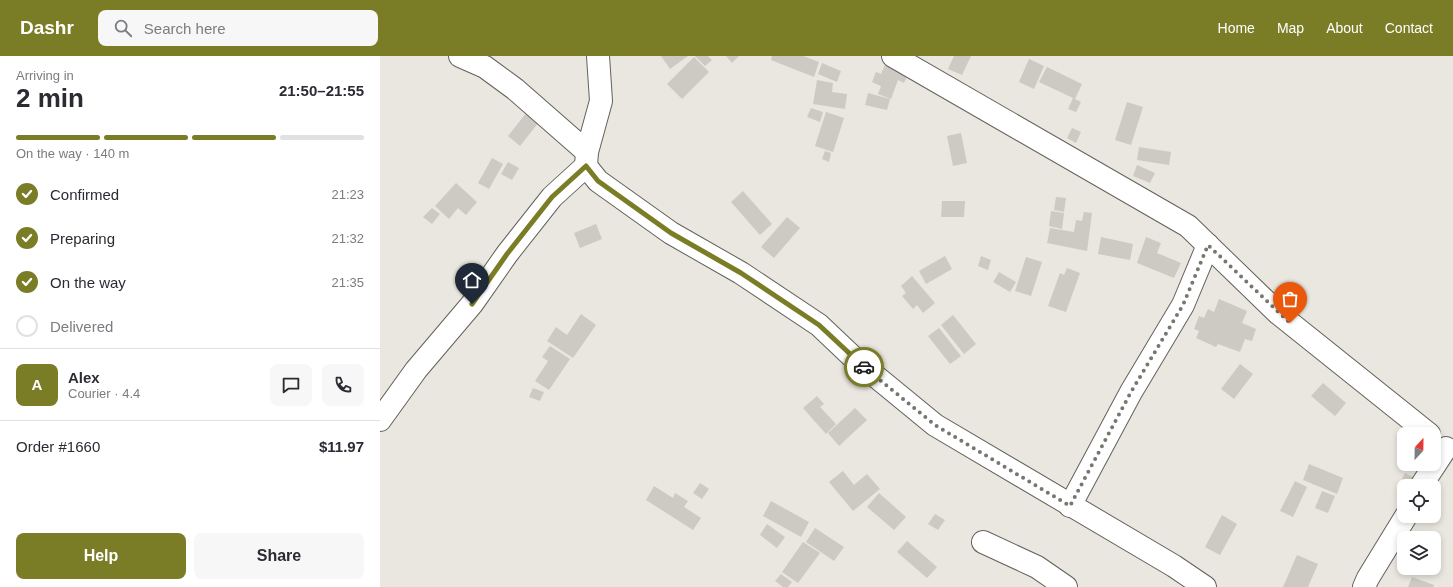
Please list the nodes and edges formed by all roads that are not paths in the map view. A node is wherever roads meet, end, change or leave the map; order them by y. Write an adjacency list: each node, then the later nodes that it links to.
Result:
1 (460, 56): 4 (street)
2 (598, 56): 4 (street)
3 (893, 56): 5 (street)
4 (587, 159): 6 (street); 10 (street)
5 (1208, 245): 7 (street); 10 (street)
6 (380, 420)
7 (1420, 427)
8 (1444, 445): 9 (street)
9 (1425, 479)
10 (1070, 506): 14 (street)
11 (1402, 523): 15 (street)
12 (983, 542): 13 (street)
13 (1066, 587)
14 (1205, 587)
15 (1364, 587)

